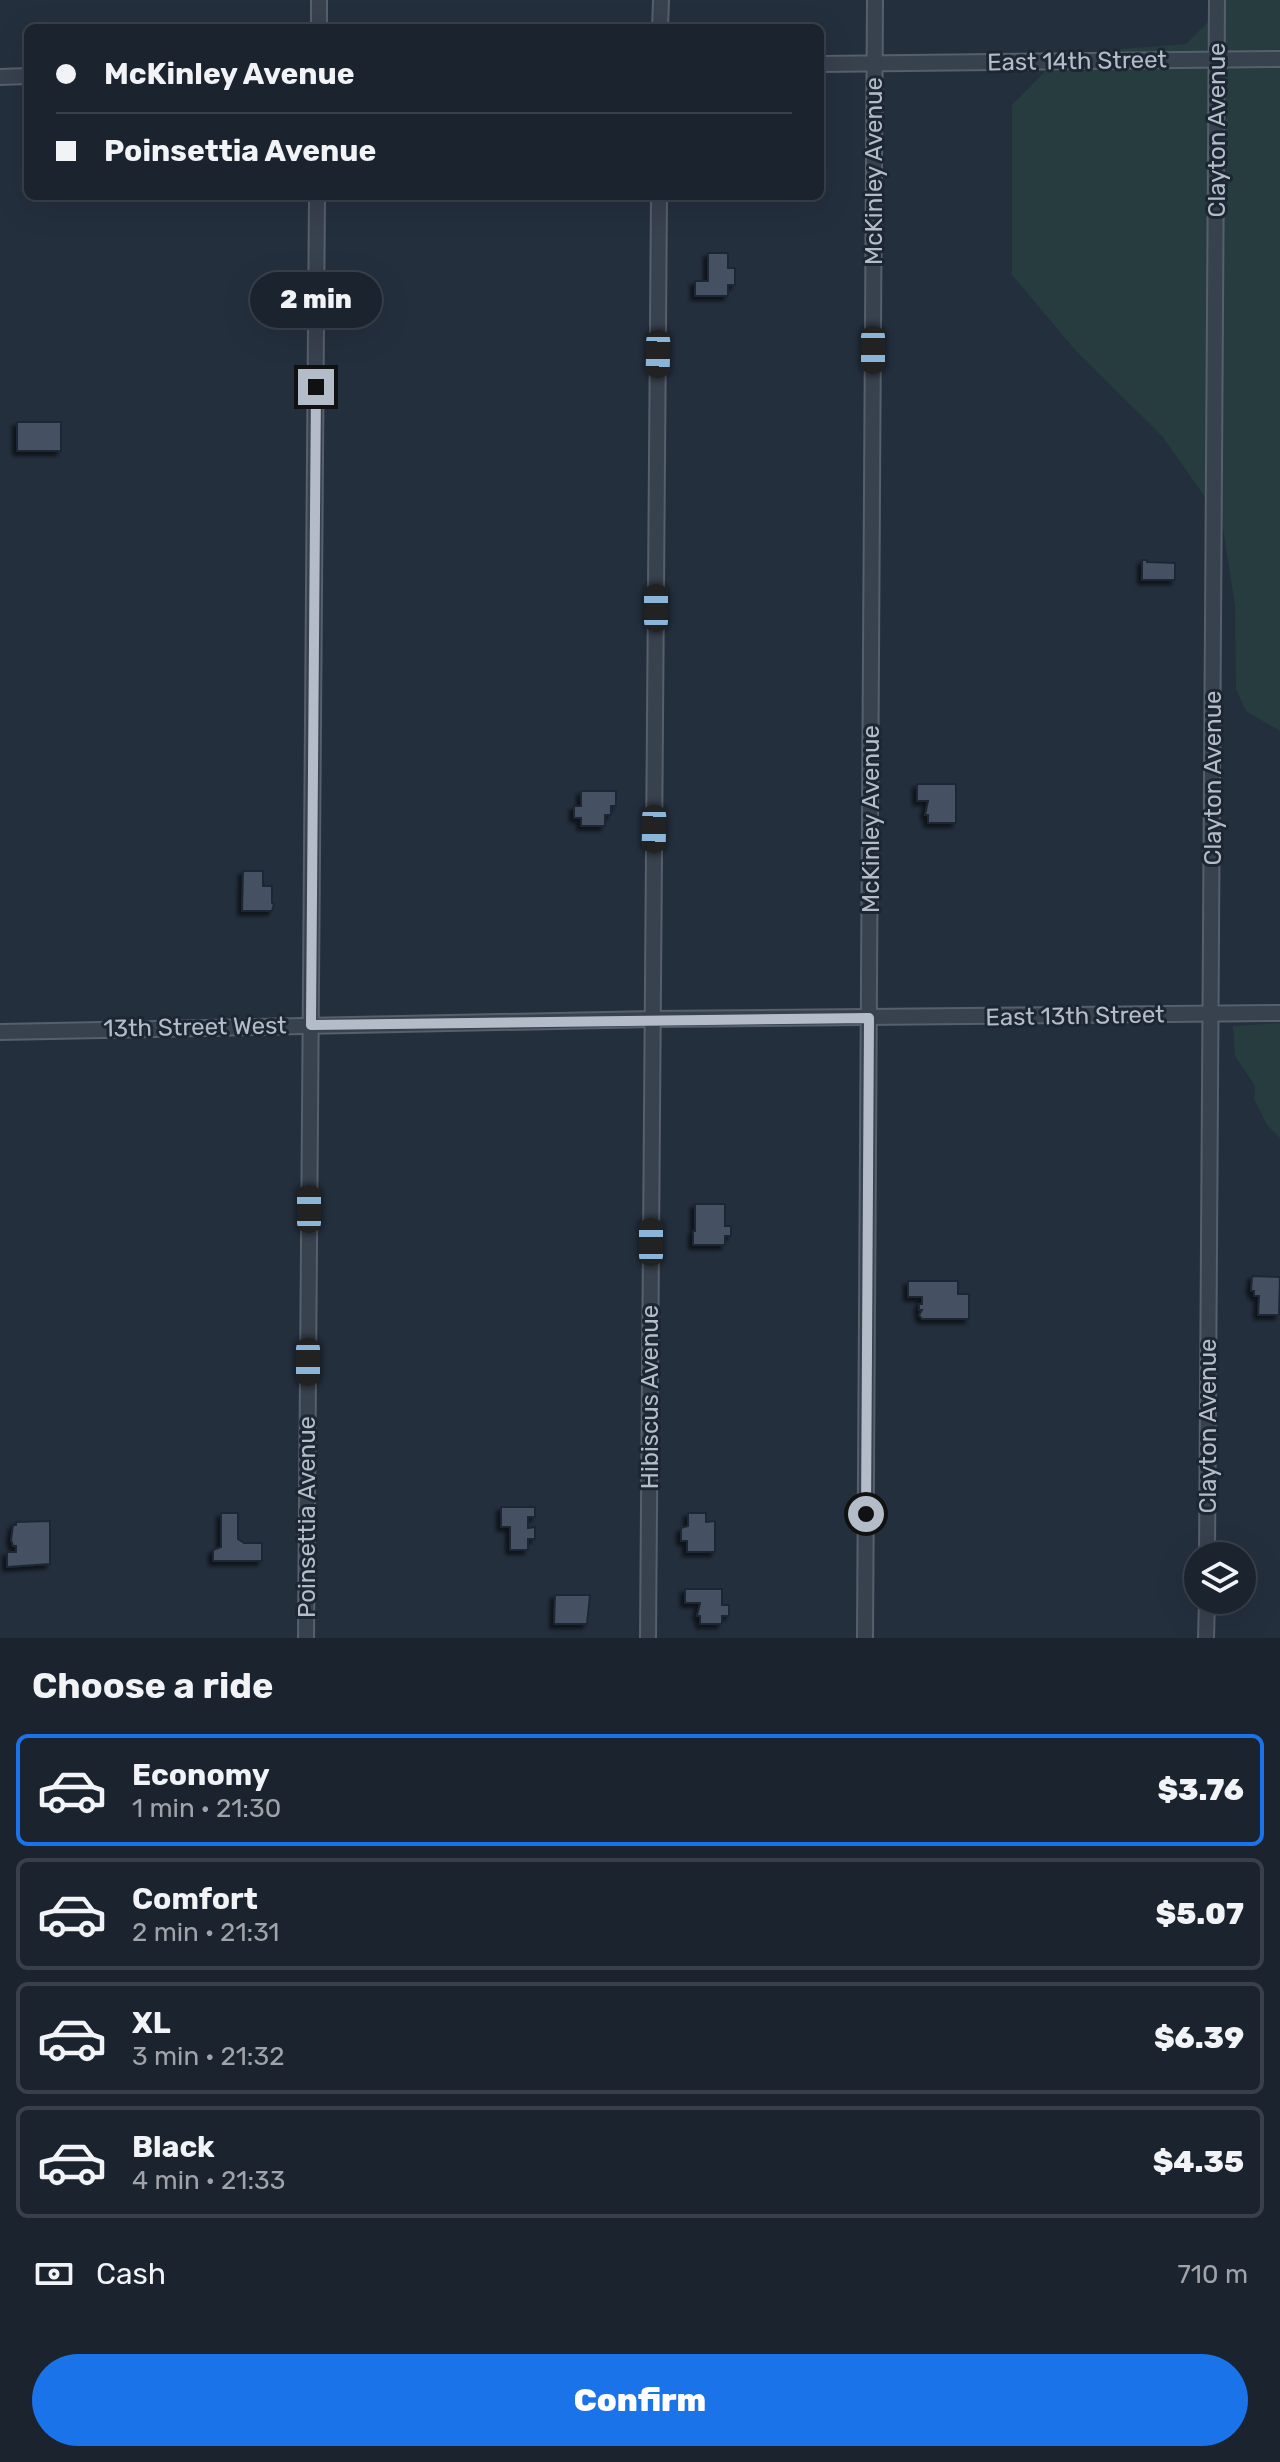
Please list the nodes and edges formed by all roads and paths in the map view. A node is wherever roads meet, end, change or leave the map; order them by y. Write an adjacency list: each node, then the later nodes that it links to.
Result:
1 (319, 0): 5 (street)
2 (661, 0): 6 (street)
3 (875, 0): 9 (street, McKinley Avenue)
4 (1217, 0): 8 (street, Clayton Avenue)
5 (319, 24)
6 (660, 24)
7 (1280, 59): 8 (street, East 14th Street)
8 (1218, 60): 9 (street, East 14th Street); 16 (street, Clayton Avenue)
9 (875, 63): 10 (street, East 14th Street); 17 (street, McKinley Avenue)
10 (824, 64)
11 (24, 76): 12 (street)
12 (0, 77)
13 (317, 200): 19 (street, Poinsettia Avenue)
14 (659, 200): 18 (street, Hibiscus Avenue)
15 (1280, 1013): 16 (street, East 13th Street)
16 (1211, 1014): 17 (street, East 13th Street); 21 (street, Clayton Avenue)
17 (869, 1018): 18 (street, 13th Street West); 25 (street, McKinley Avenue)
18 (653, 1019): 19 (street, 13th Street West); 24 (street, Hibiscus Avenue)
19 (311, 1025): 20 (street, 13th Street West); 23 (street, Poinsettia Avenue)
20 (0, 1032)
21 (1207, 1542)
22 (1207, 1614): 26 (street)
23 (306, 1638)
24 (648, 1638)
25 (865, 1638)
26 (1206, 1638)

